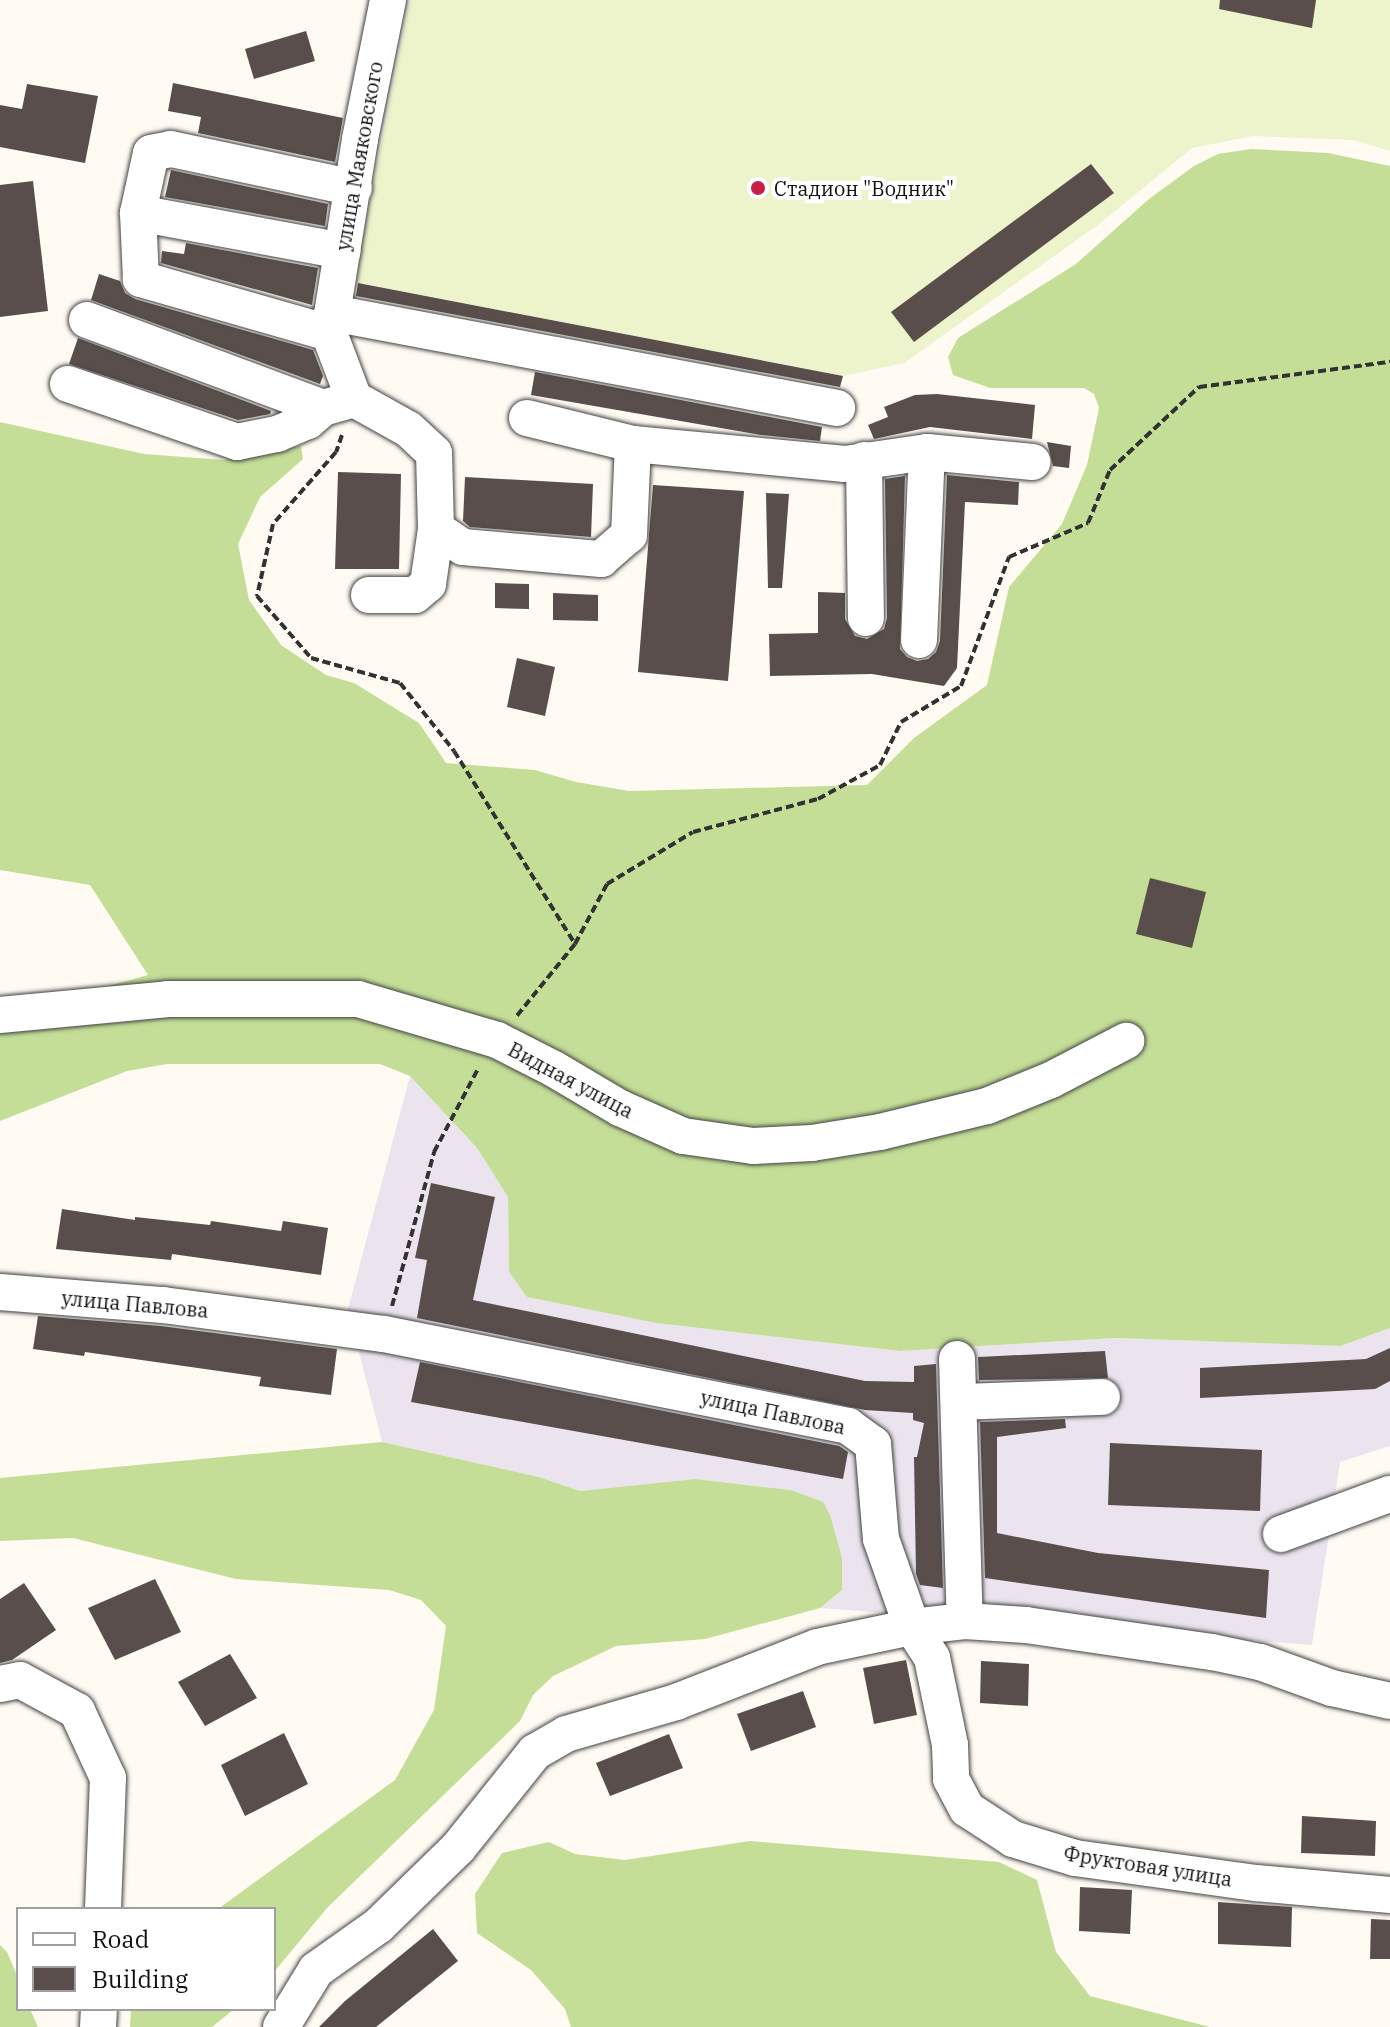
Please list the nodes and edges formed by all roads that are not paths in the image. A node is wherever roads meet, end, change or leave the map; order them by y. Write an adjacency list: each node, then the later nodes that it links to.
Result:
1 (388, 0): 2 (street, улица Маяковского)
2 (354, 188): 3 (street); 4 (street, улица Маяковского)
3 (138, 213): 4 (street); 6 (street)
4 (343, 251): 6 (street, улица Маяковского)
5 (87, 320): 8 (street)
6 (331, 323): 8 (street); 9 (street)
7 (68, 384): 8 (street)
8 (338, 403): 15 (street)
9 (837, 408)
10 (527, 418): 11 (street)
11 (633, 444): 13 (street); 15 (street)
12 (927, 452): 13 (street); 14 (street); 18 (street)
13 (864, 460): 17 (street)
14 (1033, 462)
15 (436, 529): 16 (street)
16 (369, 595)
17 (866, 618)
18 (919, 640)
19 (0, 1015): 20 (street, Видная улица)
20 (1126, 1041)
21 (0, 1292): 28 (street, улица Павлова)
22 (957, 1359): 24 (street)
23 (1102, 1397): 24 (street)
24 (959, 1402): 27 (street)
25 (1390, 1494): 26 (street)
26 (1281, 1534)
27 (965, 1621): 28 (street); 30 (street)
28 (912, 1627): 31 (street, Фруктовая улица); 33 (street)
29 (0, 1684): 32 (street)
30 (1390, 1701)
31 (1390, 1895)
32 (103, 1907)
33 (281, 2027)

